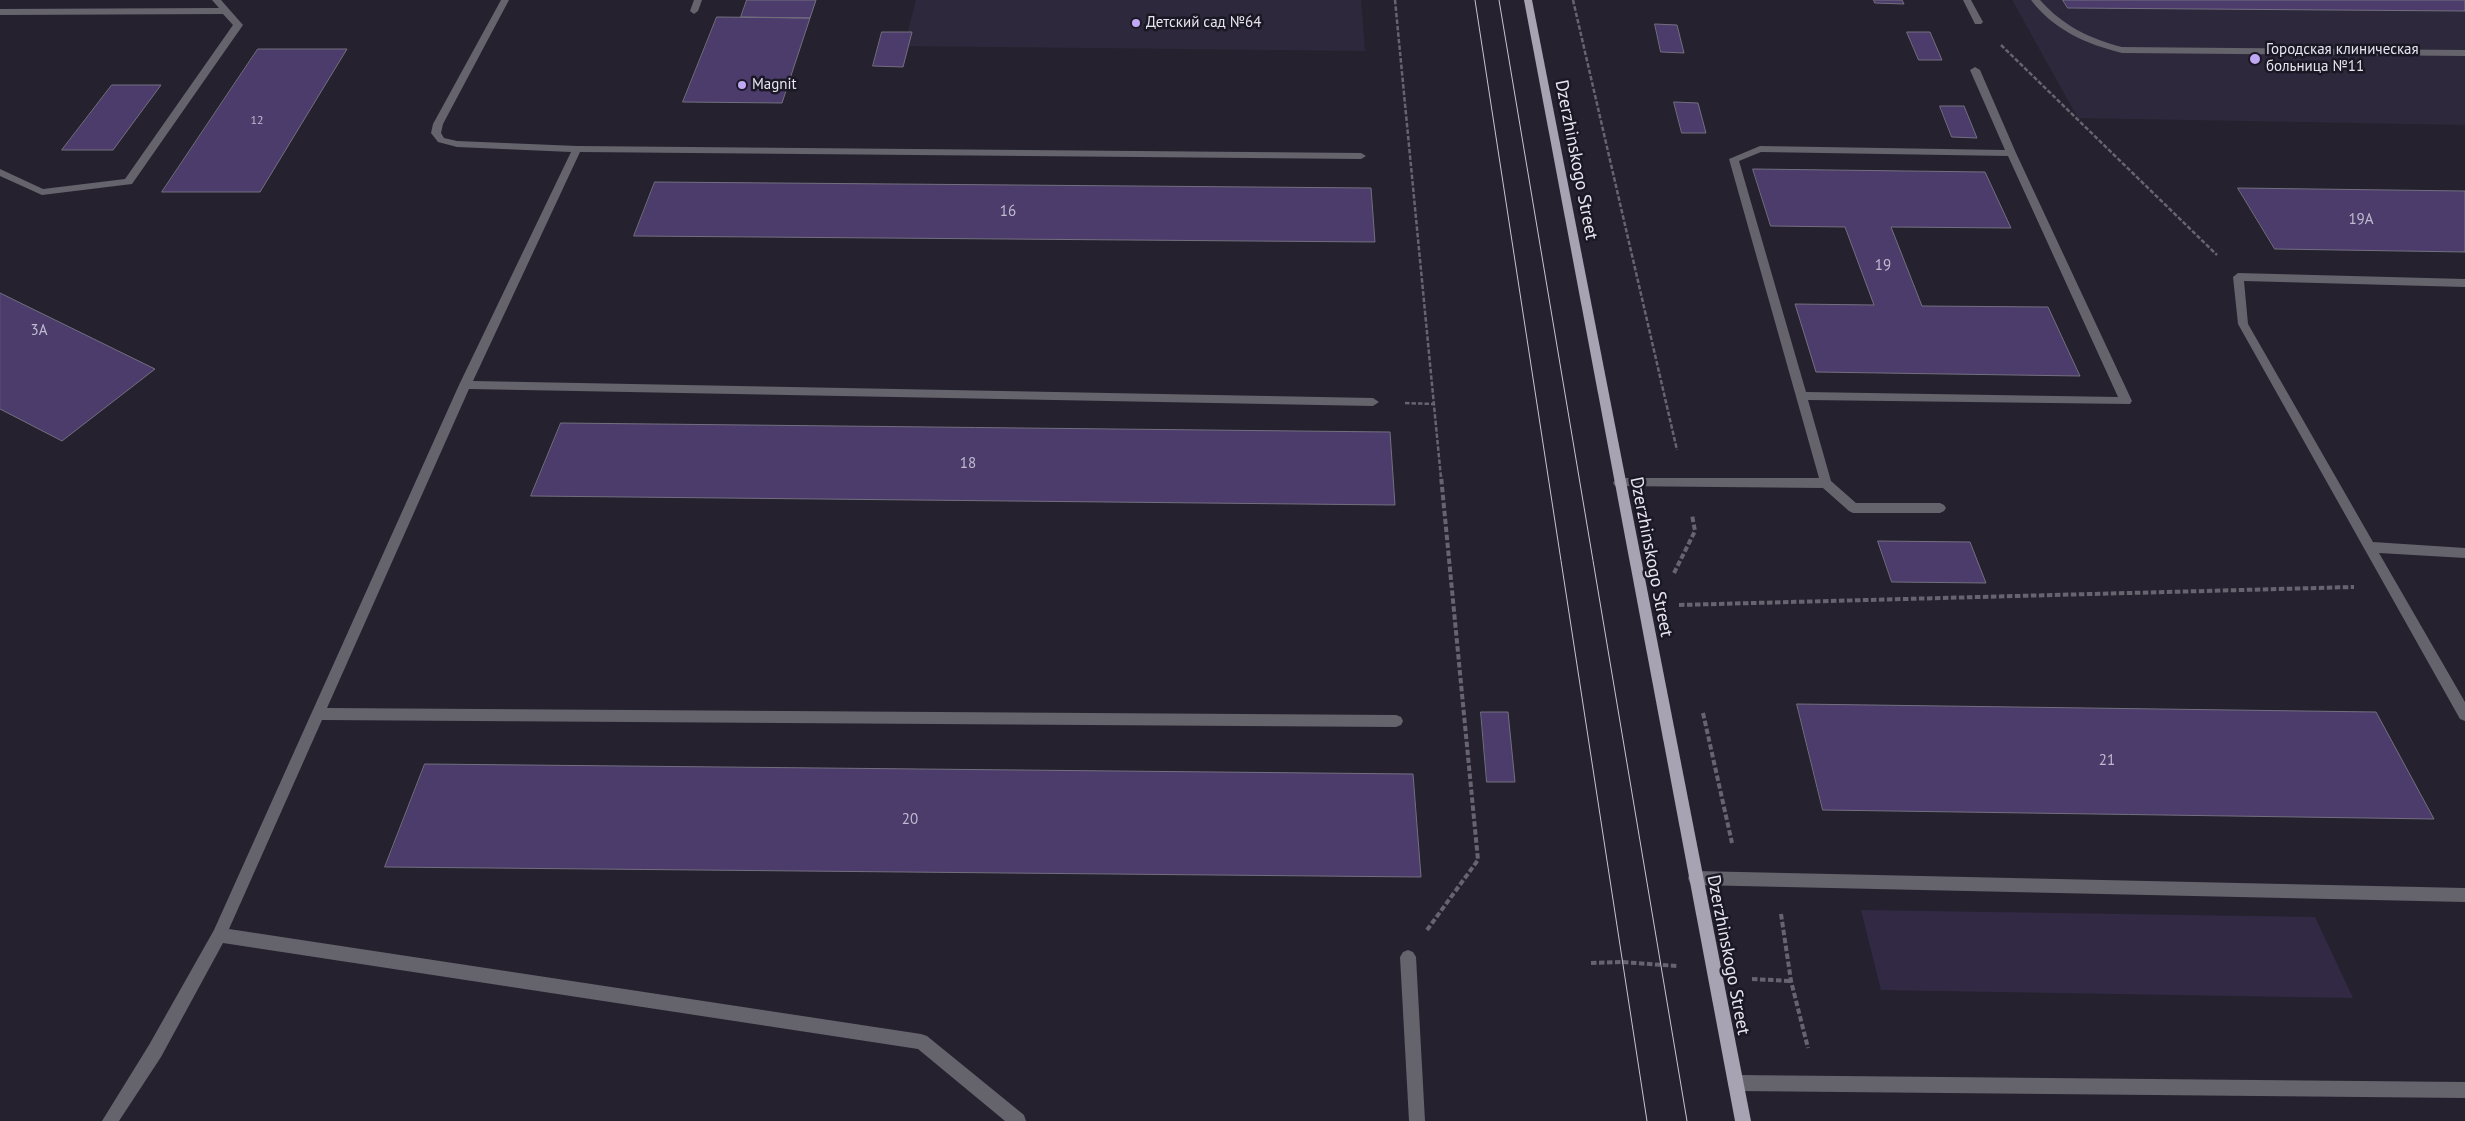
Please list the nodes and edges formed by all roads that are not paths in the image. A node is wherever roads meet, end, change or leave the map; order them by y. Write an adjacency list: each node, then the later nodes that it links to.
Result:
1 (216, 0): 7 (street)
2 (505, 0): 13 (street)
3 (698, 0): 8 (street)
4 (1528, 0): 21 (main road, Dzerzhinskogo Street)
5 (1967, 0): 10 (street)
6 (2036, 0): 11 (street)
7 (226, 11): 9 (street); 16 (street)
8 (694, 11)
9 (0, 12)
10 (1978, 22)
11 (2465, 53)
12 (1976, 70): 14 (street)
13 (577, 149): 15 (street); 18 (street)
14 (2011, 153): 19 (street); 19 (street)
15 (1361, 156)
16 (0, 172)
17 (2465, 282): 24 (street)
18 (465, 385): 20 (street); 26 (street)
19 (1800, 396): 22 (street)
20 (1373, 402)
21 (1619, 483): 22 (street); 29 (main road, Dzerzhinskogo Street)
22 (1826, 483): 23 (street)
23 (1940, 508)
24 (2370, 547): 25 (street); 27 (street)
25 (2465, 554)
26 (319, 714): 28 (street); 31 (street)
27 (2465, 715)
28 (1396, 721)
29 (1695, 878): 30 (street); 33 (main road, Dzerzhinskogo Street)
30 (2465, 895)
31 (219, 935): 35 (street); 36 (street)
32 (1408, 957): 37 (street)
33 (1736, 1083): 34 (street); 38 (main road, Dzerzhinskogo Street)
34 (2465, 1090)
35 (110, 1121)
36 (1018, 1121)
37 (1417, 1121)
38 (1743, 1121)

